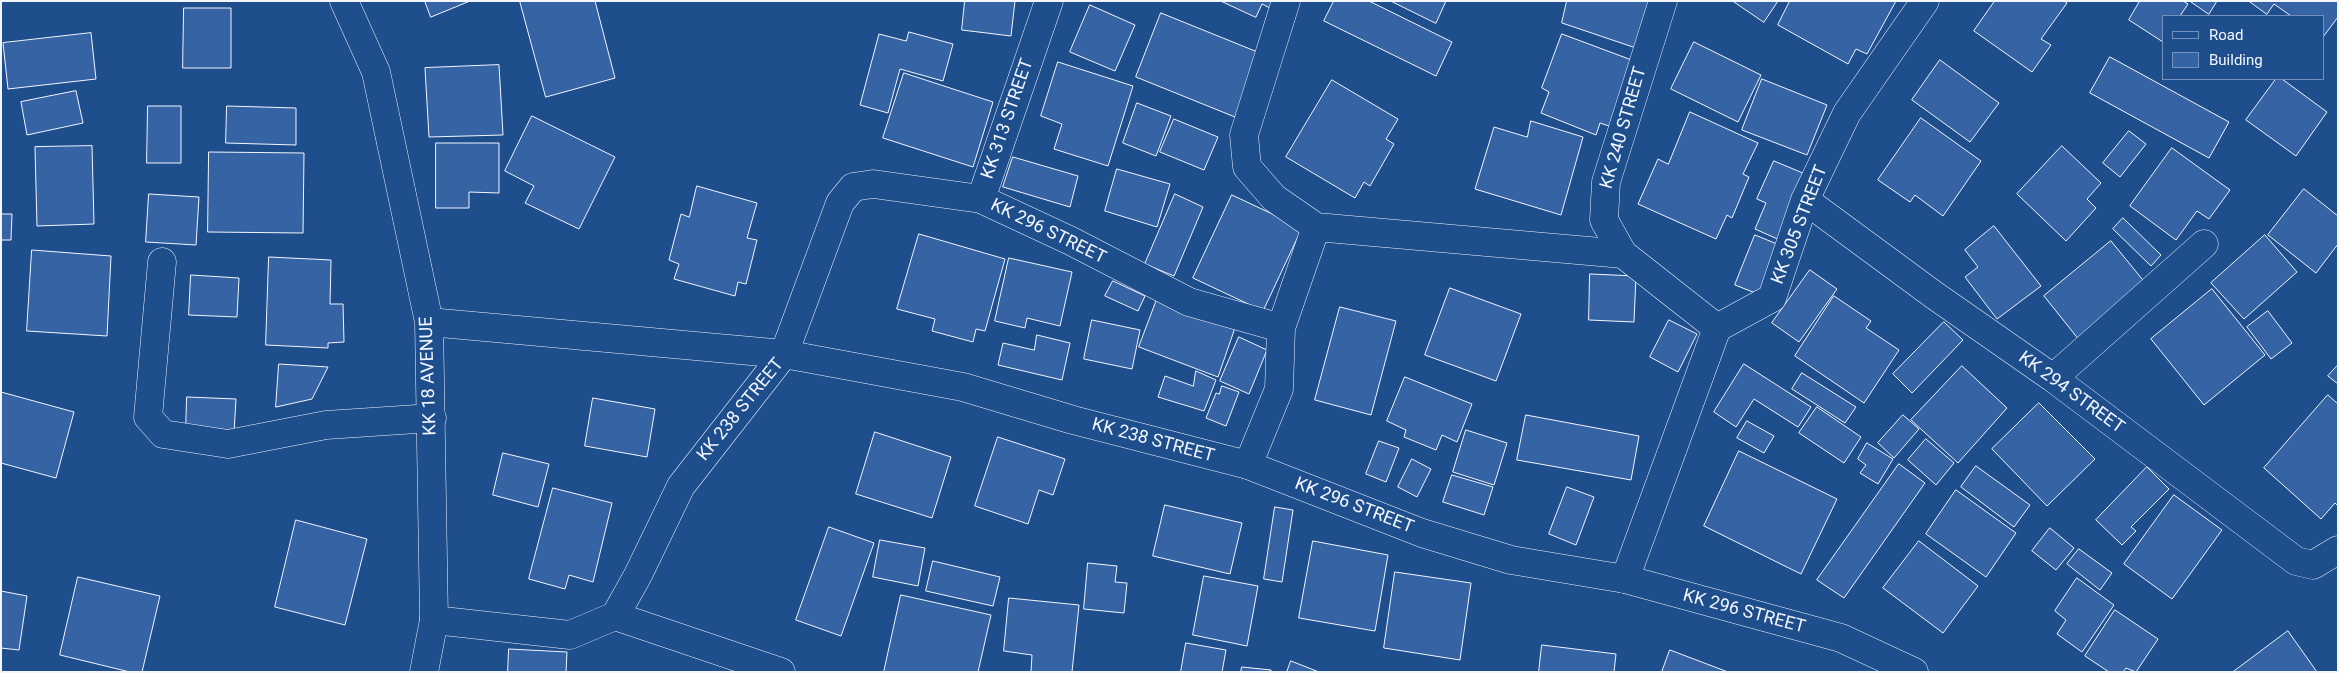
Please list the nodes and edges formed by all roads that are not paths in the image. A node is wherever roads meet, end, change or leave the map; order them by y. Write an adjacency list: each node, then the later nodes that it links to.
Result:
1 (344, 1): 12 (street, KK 18 AVENUE)
2 (1049, 1): 6 (street, KK 313 STREET)
3 (1286, 1): 8 (street)
4 (1663, 1): 10 (street, KK 240 STREET)
5 (1924, 1): 7 (street, KK 305 STREET)
6 (981, 199): 13 (street, KK 296 STREET); 15 (street, KK 313 STREET)
7 (1805, 200): 14 (street, KK 305 STREET); 16 (street, KK 294 STREET)
8 (1316, 227): 10 (street); 13 (street)
9 (2204, 244): 16 (street)
10 (1623, 254): 14 (street, KK 240 STREET)
11 (162, 262): 17 (street)
12 (429, 322): 15 (street); 17 (street, KK 18 AVENUE)
13 (1282, 328): 18 (street)
14 (1717, 328): 20 (street)
15 (784, 354): 18 (street, KK 238 STREET); 21 (street, KK 238 STREET)
16 (2053, 378): 19 (street, KK 294 STREET)
17 (432, 418): 22 (street, KK 18 AVENUE)
18 (1248, 465): 20 (street, KK 296 STREET)
19 (2338, 550)
20 (1625, 579): 25 (street, KK 296 STREET)
21 (615, 616): 22 (street); 24 (street)
22 (434, 620): 23 (street, KK 18 AVENUE)
23 (424, 672)
24 (781, 672)
25 (1914, 672)

